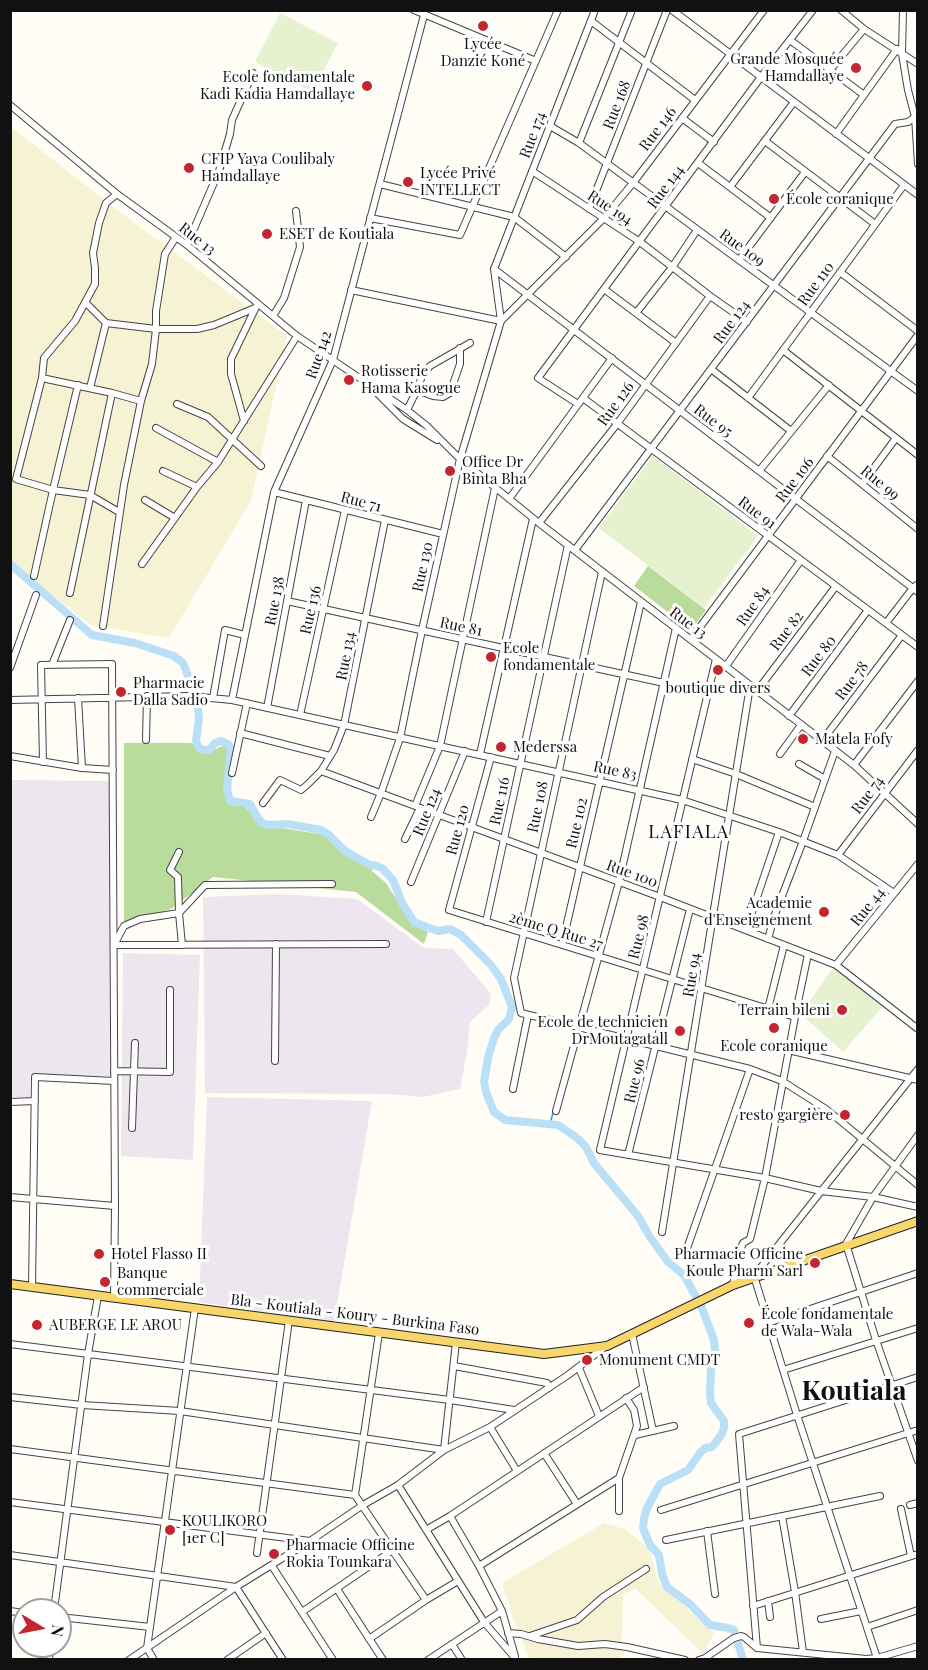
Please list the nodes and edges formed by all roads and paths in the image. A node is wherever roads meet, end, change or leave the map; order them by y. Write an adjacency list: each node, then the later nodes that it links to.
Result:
1 (414, 10): 11 (street)
2 (558, 10): 18 (street)
3 (595, 10): 12 (street, Rue 174)
4 (632, 10): 15 (street)
5 (667, 10): 19 (street, Rue 168)
6 (672, 10): 17 (street)
7 (813, 10): 14 (street, Rue 144)
8 (841, 10): 13 (street)
9 (903, 10): 16 (street)
10 (760, 12): 17 (street, Rue 146)
11 (424, 15): 18 (street); 42 (street, Rue 142)
12 (591, 21): 15 (street); 30 (street, Rue 174)
13 (864, 29): 16 (street); 21 (street)
14 (790, 40): 21 (street); 23 (street, Rue 144)
15 (619, 42): 19 (street); 34 (street)
16 (900, 52): 20 (street); 24 (street); 29 (street)
17 (731, 55): 23 (street); 25 (street, Rue 146)
18 (536, 61): 48 (street)
19 (646, 63): 25 (street); 37 (street, Rue 168)
20 (918, 64)
21 (830, 70): 24 (street)
22 (253, 73): 60 (street)
23 (761, 78): 26 (street); 33 (street, Rue 144)
24 (864, 95): 31 (street)
25 (696, 100): 28 (street, Rue 146)
26 (794, 102): 31 (street); 32 (street)
27 (10, 105): 45 (street, Rue 13)
28 (682, 118): 33 (street); 41 (street, Rue 146)
29 (916, 118): 35 (street, Rue 124); 38 (street)
30 (550, 126): 34 (street, Rue 109); 39 (street, Rue 174)
31 (836, 134): 35 (street)
32 (765, 141): 40 (street); 44 (street)
33 (714, 142): 36 (street, Rue 144)
34 (579, 143): 37 (street, Rue 109)
35 (869, 159): 43 (street); 47 (street, Rue 124)
36 (698, 163): 44 (street); 49 (street, Rue 144)
37 (607, 164): 41 (street, Rue 109); 50 (street, Rue 168)
38 (918, 164)
39 (532, 171): 50 (street, Rue 194); 52 (street, Rue 174)
40 (805, 172): 47 (street); 55 (street)
41 (633, 183): 49 (street, Rue 109); 54 (street, Rue 146)
42 (380, 184): 48 (street); 53 (street, Rue 142)
43 (904, 185): 46 (street); 56 (street, Rue 110)
44 (730, 187): 55 (street)
45 (117, 194): 58 (street, Rue 13); 71 (street)
46 (918, 195)
47 (840, 198): 56 (street); 66 (street, Rue 124)
48 (472, 207): 52 (street); 53 (street)
49 (666, 207): 57 (street, Rue 109); 59 (street, Rue 144)
50 (589, 209): 54 (street, Rue 194)
51 (296, 211): 75 (street)
52 (514, 217): 61 (street); 64 (street, Rue 174)
53 (370, 218): 67 (street, Rue 142)
54 (604, 218): 59 (street, Rue 194); 61 (street, Rue 146)
55 (771, 218): 62 (street)
56 (875, 224): 65 (street, Rue 110)
57 (697, 230): 62 (street, Rue 109); 63 (street)
58 (176, 237): 60 (street, Rue 13); 79 (street)
59 (640, 242): 63 (street, Rue 194); 68 (street, Rue 144)
60 (187, 245): 72 (street, Rue 13)
61 (566, 257): 69 (street, Rue 146)
62 (739, 260): 66 (street, Rue 109)
63 (673, 266): 70 (street, Rue 194); 74 (street)
64 (494, 269): 69 (street, Rue 95); 76 (street)
65 (840, 272): 73 (street, Rue 110); 81 (street)
66 (774, 286): 73 (street, Rue 109); 77 (street, Rue 124)
67 (351, 290): 76 (street); 88 (street, Rue 142)
68 (604, 290): 74 (street); 80 (street, Rue 144)
69 (528, 294): 76 (street, Rue 146); 80 (street, Rue 95)
70 (710, 296): 77 (street, Rue 194); 84 (street, Rue 126)
71 (86, 303): 78 (street); 91 (street)
72 (256, 306): 75 (street, Rue 13); 79 (street); 108 (street)
73 (810, 313): 86 (street, Rue 110); 90 (street, Rue 109)
74 (636, 314): 84 (street)
75 (273, 316): 82 (street, Rue 13)
76 (501, 321): 118 (street, Rue 130)
77 (747, 322): 89 (street, Rue 124)
78 (106, 323): 79 (street); 96 (street)
79 (156, 329): 102 (street)
80 (573, 330): 87 (street, Rue 95); 92 (street, Rue 144)
81 (918, 333): 90 (street, Rue 106)
82 (297, 336): 88 (street, Rue 13); 108 (street)
83 (470, 343): 85 (street)
84 (676, 343): 93 (street, Rue 126)
85 (460, 348): 98 (street); 98 (street)
86 (783, 350): 94 (street); 101 (street, Rue 110)
87 (612, 358): 93 (street, Rue 95); 103 (street)
88 (333, 360): 97 (street, Rue 13); 127 (street, Rue 142)
89 (711, 369): 101 (street); 106 (street, Rue 124)
90 (890, 371): 99 (street, Rue 109); 107 (street, Rue 106)
91 (42, 378): 95 (street); 126 (street)
92 (538, 378): 103 (street, Rue 91)
93 (645, 384): 106 (street, Rue 95); 109 (street, Rue 126)
94 (829, 385): 107 (street); 111 (street)
95 (78, 386): 96 (street); 126 (street)
96 (90, 388): 100 (street)
97 (372, 388): 105 (street, Rue 13); 114 (street, Rue 13)
98 (417, 390): 105 (street)
99 (918, 392)
100 (112, 393): 102 (street); 128 (street)
101 (748, 398): 111 (street)
102 (141, 401): 134 (street)
103 (581, 401): 109 (street, Rue 91); 129 (street)
104 (177, 404): 113 (street)
105 (407, 410): 114 (street, Rue 13)
106 (681, 411): 115 (street, Rue 124); 122 (street, Rue 95)
107 (861, 411): 112 (street); 117 (street, Rue 106)
108 (244, 421): 113 (street)
109 (617, 424): 115 (street, Rue 91); 138 (street, Rue 126)
110 (156, 428): 119 (street)
111 (792, 431): 122 (street)
112 (896, 438): 116 (street); 123 (street)
113 (232, 440): 119 (street); 120 (street)
114 (442, 443): 118 (street, Rue 13)
115 (652, 449): 141 (street, Rue 91); 143 (street, Rue 124)
116 (918, 455)
117 (827, 456): 123 (street, Rue 99); 130 (street, Rue 106)
118 (460, 459): 125 (street, Rue 13); 140 (street, Rue 130)
119 (218, 462): 124 (street)
120 (261, 466)
121 (163, 471): 124 (street)
122 (759, 471): 130 (street, Rue 95)
123 (862, 484): 139 (street, Rue 99)
124 (197, 487): 135 (street)
125 (495, 488): 129 (street, Rue 13); 164 (street)
126 (53, 490): 128 (street); 147 (street)
127 (274, 492): 132 (street, Rue 71); 162 (street, Rue 142)
128 (90, 495): 134 (street); 150 (street)
129 (509, 499): 136 (street, Rue 13)
130 (795, 499): 141 (street, Rue 106); 149 (street, Rue 95)
131 (145, 500): 135 (street)
132 (306, 500): 133 (street, Rue 71); 152 (street, Rue 138)
133 (345, 510): 137 (street, Rue 71); 154 (street, Rue 136)
134 (119, 512): 159 (street)
135 (175, 518): 145 (street)
136 (533, 519): 138 (street, Rue 13); 167 (street)
137 (385, 520): 140 (street, Rue 71); 156 (street, Rue 134)
138 (539, 523): 142 (street, Rue 13)
139 (918, 529)
140 (443, 534): 161 (street, Rue 130)
141 (768, 536): 144 (street, Rue 91); 165 (street, Rue 106)
142 (568, 545): 143 (street, Rue 13); 168 (street, Rue 116)
143 (575, 550): 146 (street, Rue 13)
144 (801, 560): 148 (street, Rue 91); 172 (street, Rue 84)
145 (142, 564)
146 (602, 572): 153 (street, Rue 13); 171 (street, Rue 108)
147 (34, 576)
148 (836, 586): 155 (street, Rue 91); 178 (street, Rue 82)
149 (916, 588): 158 (street)
150 (70, 593)
151 (36, 595): 173 (street)
152 (287, 601): 154 (street, Rue 81); 187 (street, Rue 138)
153 (641, 602): 160 (street, Rue 13); 174 (street, Rue 102)
154 (323, 609): 156 (street, Rue 81); 188 (street, Rue 136)
155 (868, 610): 158 (street, Rue 91); 189 (street, Rue 80)
156 (366, 618): 161 (street, Rue 81); 190 (street, Rue 134)
157 (70, 620): 170 (street)
158 (886, 623): 163 (street, Rue 91)
159 (103, 626)
160 (676, 628): 165 (street, Rue 13); 176 (street)
161 (422, 630): 164 (street, Rue 81); 193 (street, Rue 130)
162 (245, 635): 181 (street); 185 (street, Rue 142)
163 (902, 635): 166 (street, Rue 91); 195 (street, Rue 78)
164 (463, 639): 167 (street, Rue 81); 196 (street)
165 (691, 639): 169 (street, Rue 13)
166 (918, 646)
167 (503, 648): 168 (street, Rue 81); 200 (street)
168 (544, 657): 171 (street, Rue 81); 207 (street, Rue 116)
169 (716, 658): 172 (street, Rue 13); 205 (street, Rue 98)
170 (52, 665): 180 (street); 183 (street)
171 (582, 665): 174 (street, Rue 81); 213 (street, Rue 108)
172 (726, 666): 177 (street, Rue 13)
173 (10, 668)
174 (624, 675): 176 (street, Rue 81); 217 (street, Rue 102)
175 (918, 681): 209 (street)
176 (664, 683): 218 (street)
177 (750, 686): 178 (street, Rue 13); 215 (street, Rue 94)
178 (757, 691): 189 (street, Rue 13)
179 (147, 696): 180 (street, Rue 83); 181 (street, Rue 83); 194 (street)
180 (112, 697): 182 (street, Rue 83); 211 (street)
181 (211, 697): 185 (street, Rue 83)
182 (78, 698): 183 (street, Rue 83); 210 (street)
183 (42, 699): 184 (street, Rue 83); 206 (street)
184 (10, 700)
185 (232, 700): 186 (street, Rue 83)
186 (247, 703): 187 (street, Rue 83); 192 (street)
187 (267, 708): 188 (street, Rue 83)
188 (300, 715): 190 (street, Rue 83)
189 (789, 716): 191 (street, Rue 13)
190 (344, 725): 193 (street, Rue 83); 203 (street, Rue 134)
191 (801, 725): 195 (street, Rue 13); 201 (street)
192 (240, 733): 203 (street); 214 (street)
193 (400, 738): 196 (street, Rue 83); 219 (street, Rue 130)
194 (146, 740)
195 (822, 741): 199 (street, Rue 13)
196 (440, 746): 198 (street, Rue 83); 223 (street)
197 (918, 750): 220 (street, Rue 74)
198 (465, 751): 200 (street, Rue 83); 225 (street, Rue 124)
199 (835, 751): 209 (street, Rue 13); 216 (street)
200 (480, 754): 204 (street, Rue 83)
201 (780, 754)
202 (10, 756): 206 (street)
203 (330, 756): 212 (street, Rue 134)
204 (491, 757): 207 (street, Rue 83); 229 (street, Rue 120)
205 (692, 759): 215 (street); 221 (street, Rue 98)
206 (43, 762): 210 (street)
207 (520, 763): 213 (street, Rue 83); 232 (street, Rue 116)
208 (799, 764): 216 (street)
209 (854, 765): 220 (street, Rue 13)
210 (82, 768): 211 (street)
211 (113, 770): 254 (street)
212 (321, 771): 219 (street, Rue 100); 222 (street, Rue 134)
213 (558, 771): 217 (street, Rue 83); 235 (street, Rue 108)
214 (232, 773)
215 (736, 774): 224 (street); 226 (street, Rue 94)
216 (825, 779): 224 (street)
217 (599, 780): 218 (street, Rue 83); 238 (street, Rue 102)
218 (641, 789): 221 (street, Rue 83); 240 (street)
219 (381, 793): 223 (street, Rue 100); 227 (street, Rue 130)
220 (885, 793): 228 (street, Rue 13); 236 (street, Rue 74)
221 (682, 800): 226 (street, Rue 83); 243 (street, Rue 98)
222 (264, 803)
223 (417, 807): 225 (street, Rue 100); 231 (street)
224 (815, 807): 233 (street)
225 (439, 815): 229 (street, Rue 100); 239 (street, Rue 124)
226 (729, 815): 230 (street, Rue 83); 247 (street, Rue 94)
227 (371, 817)
228 (917, 822)
229 (471, 827): 232 (street, Rue 100); 245 (street, Rue 120)
230 (778, 832): 233 (street, Rue 83); 249 (street)
231 (405, 839)
232 (504, 839): 235 (street, Rue 100); 248 (street, Rue 116)
233 (803, 841): 236 (street, Rue 83); 251 (street)
234 (179, 852): 246 (street)
235 (541, 853): 238 (street, Rue 100); 250 (street, Rue 108)
236 (838, 855): 242 (street, Rue 83)
237 (918, 864): 242 (street, Rue 44)
238 (579, 867): 240 (street, Rue 100); 256 (street, Rue 102)
239 (411, 882)
240 (619, 882): 243 (street, Rue 100); 259 (street)
241 (332, 884): 246 (street)
242 (894, 893): 260 (street, Rue 44)
243 (660, 897): 244 (street, Rue 100); 261 (street, Rue 98)
244 (690, 909): 247 (street, Rue 100); 262 (street, Rue 96)
245 (449, 910): 248 (street, 2ème Q Rue 27)
246 (179, 913): 254 (street); 255 (street)
247 (713, 917): 249 (street, Rue 100); 263 (street, Rue 94)
248 (486, 922): 250 (street, 2ème Q Rue 27)
249 (746, 930): 251 (street, Rue 100)
250 (524, 933): 256 (street, 2ème Q Rue 27); 266 (street, Rue 108)
251 (768, 939): 257 (street, Rue 100)
252 (276, 944): 253 (street); 255 (street); 275 (street)
253 (386, 944)
254 (114, 945): 255 (street); 278 (street)
255 (183, 945)
256 (562, 945): 259 (street, 2ème Q Rue 27)
257 (784, 945): 258 (street, Rue 100); 265 (street)
258 (808, 954): 260 (street, Rue 100); 267 (street)
259 (599, 957): 261 (street, 2ème Q Rue 27); 268 (street)
260 (836, 965): 269 (street, Rue 100)
261 (643, 970): 262 (street, 2ème Q Rue 27); 270 (street, Rue 98)
262 (673, 980): 263 (street, 2ème Q Rue 27); 272 (street, Rue 96)
263 (702, 988): 265 (street, 2ème Q Rue 27); 274 (street, Rue 94)
264 (170, 990): 279 (street)
265 (768, 1009): 267 (street, 2ème Q Rue 27)
266 (524, 1014): 268 (street); 284 (street)
267 (795, 1017): 273 (street)
268 (579, 1028): 270 (street); 287 (street)
269 (918, 1029)
270 (626, 1039): 272 (street); 291 (street, Rue 98)
271 (135, 1043): 279 (street)
272 (656, 1047): 274 (street); 291 (street, Rue 96)
273 (788, 1050): 280 (street); 283 (street)
274 (691, 1055): 276 (street); 292 (street, Rue 94)
275 (275, 1061)
276 (750, 1069): 283 (street); 294 (street)
277 (918, 1069): 280 (street)
278 (114, 1071): 279 (street); 281 (street)
279 (133, 1071): 288 (street)
280 (909, 1078): 282 (street); 290 (street)
281 (114, 1080): 285 (street); 301 (street)
282 (918, 1080)
283 (782, 1081): 290 (street); 295 (street)
284 (513, 1089)
285 (35, 1101): 286 (street); 300 (street)
286 (10, 1102)
287 (556, 1112)
288 (132, 1128)
289 (918, 1135): 293 (street)
290 (862, 1138): 293 (street); 297 (street)
291 (628, 1155): 292 (street)
292 (673, 1162): 294 (street); 304 (street, Rue 94)
293 (895, 1167): 296 (street); 299 (street)
294 (715, 1169): 295 (street); 306 (street)
295 (765, 1178): 297 (street); 310 (street)
296 (918, 1185)
297 (821, 1191): 299 (street); 308 (street)
298 (10, 1197): 300 (street)
299 (873, 1197): 302 (street); 305 (street)
300 (34, 1199): 301 (street); 311 (street)
301 (115, 1206): 314 (street)
302 (918, 1207)
303 (918, 1221): 305 (main road, Bla - Koutiala - Koury - Burkina Faso)
304 (662, 1232)
305 (846, 1244): 308 (main road, Bla - Koutiala - Koury - Burkina Faso); 312 (street)
306 (686, 1254)
307 (918, 1273): 312 (street)
308 (754, 1276): 310 (main road, Bla - Koutiala - Koury - Burkina Faso); 317 (street)
309 (10, 1284): 311 (main road, Bla - Koutiala - Koury - Burkina Faso)
310 (733, 1285): 320 (main road, Bla - Koutiala - Koury - Burkina Faso)
311 (32, 1287): 313 (main road, Bla - Koutiala - Koury - Burkina Faso)
312 (861, 1292): 317 (street); 321 (street)
313 (98, 1296): 314 (main road, Bla - Koutiala - Koury - Burkina Faso); 325 (street)
314 (114, 1298): 315 (main road, Bla - Koutiala - Koury - Burkina Faso)
315 (195, 1308): 316 (main road, Bla - Koutiala - Koury - Burkina Faso); 327 (street)
316 (289, 1320): 319 (main road, Bla - Koutiala - Koury - Burkina Faso); 331 (street)
317 (768, 1323): 329 (street)
318 (918, 1328): 321 (street)
319 (379, 1333): 322 (main road, Bla - Koutiala - Koury - Burkina Faso); 335 (street)
320 (632, 1334): 324 (main road, Bla - Koutiala - Koury - Burkina Faso); 333 (street)
321 (876, 1340): 329 (street); 332 (street)
322 (456, 1342): 324 (main road, Bla - Koutiala - Koury - Burkina Faso); 326 (street)
323 (10, 1344): 325 (street)
324 (607, 1346): 328 (street)
325 (88, 1354): 327 (street); 339 (street)
326 (454, 1366): 334 (street); 338 (street)
327 (187, 1367): 331 (street); 341 (street)
328 (579, 1368): 334 (street); 343 (street)
329 (783, 1370): 342 (street)
330 (918, 1377): 332 (street)
331 (281, 1379): 335 (street); 344 (street)
332 (892, 1385): 342 (street); 349 (street)
333 (644, 1386): 337 (street); 348 (street)
334 (549, 1388): 340 (street)
335 (370, 1390): 338 (street); 351 (street)
336 (10, 1397): 339 (street)
337 (626, 1398): 343 (street); 350 (street)
338 (450, 1400): 340 (street); 353 (street)
339 (82, 1405): 341 (street); 355 (street)
340 (514, 1410): 346 (street)
341 (180, 1411): 344 (street); 358 (street)
342 (797, 1415): 357 (street); 362 (street)
343 (599, 1416): 354 (street)
344 (274, 1425): 351 (street); 361 (street)
345 (674, 1426): 348 (street)
346 (490, 1427): 353 (street); 359 (street)
347 (918, 1430): 349 (street)
348 (653, 1431): 350 (street)
349 (908, 1434): 356 (street); 357 (street)
350 (635, 1435): 360 (street)
351 (363, 1438): 353 (street); 364 (street)
352 (10, 1449): 355 (street)
353 (444, 1450): 363 (street)
354 (544, 1453): 359 (street); 368 (street)
355 (74, 1458): 358 (street); 373 (street)
356 (918, 1461)
357 (813, 1463): 362 (street); 371 (street)
358 (172, 1470): 361 (street); 379 (street)
359 (517, 1471): 376 (street)
360 (619, 1478): 368 (street); 374 (street)
361 (267, 1483): 364 (street); 382 (street)
362 (743, 1484): 375 (street); 378 (street)
363 (398, 1485): 369 (street); 380 (street)
364 (355, 1495): 369 (street)
365 (880, 1496): 371 (street)
366 (10, 1502): 373 (street)
367 (918, 1503): 370 (street)
368 (578, 1504): 391 (street)
369 (363, 1505): 384 (street); 385 (street)
370 (910, 1505)
371 (827, 1506): 377 (street); 393 (street)
372 (901, 1509): 388 (street)
373 (67, 1510): 379 (street); 389 (street)
374 (619, 1510)
375 (661, 1510)
376 (450, 1516): 380 (street); 391 (street)
377 (782, 1516): 378 (street); 398 (street)
378 (746, 1522): 381 (street); 403 (street)
379 (165, 1523): 382 (street); 394 (street)
380 (426, 1530): 395 (street)
381 (707, 1531): 383 (street); 399 (street)
382 (260, 1536): 384 (street); 386 (street)
383 (666, 1540)
384 (310, 1541): 390 (street)
385 (393, 1550): 397 (street); 401 (street)
386 (257, 1552)
387 (10, 1555): 389 (street)
388 (914, 1555): 393 (street)
389 (60, 1562): 394 (street); 400 (street)
390 (272, 1566): 396 (street); 407 (street)
391 (479, 1566): 405 (street)
392 (646, 1569): 416 (street)
393 (850, 1575): 398 (street); 406 (street)
394 (157, 1576): 396 (street); 412 (street)
395 (458, 1581): 401 (street); 411 (street)
396 (236, 1587): 414 (street); 420 (street)
397 (337, 1589): 407 (street); 417 (street)
398 (795, 1592): 402 (street); 422 (street)
399 (715, 1594)
400 (56, 1598)
401 (426, 1600): 417 (street)
402 (768, 1601): 403 (street); 408 (street)
403 (753, 1606): 421 (street)
404 (918, 1610): 413 (street)
405 (502, 1611): 411 (street); 415 (street)
406 (861, 1611): 410 (street); 413 (street)
407 (302, 1612): 428 (street)
408 (770, 1617)
409 (72, 1618): 412 (street)
410 (821, 1619)
411 (484, 1622): 418 (street); 432 (street)
412 (150, 1627): 420 (street)
413 (867, 1627): 423 (street)
414 (266, 1633): 426 (street); 427 (street)
415 (508, 1633): 416 (street); 432 (street)
416 (530, 1636): 433 (street)
417 (369, 1639): 429 (street)
418 (452, 1644): 430 (street); 431 (street)
419 (918, 1646): 423 (street)
420 (147, 1648): 424 (street); 425 (street)
421 (757, 1648): 422 (street); 434 (street)
422 (803, 1652): 423 (street)
423 (877, 1658)
424 (129, 1659)
425 (154, 1659)
426 (227, 1659)
427 (283, 1659)
428 (333, 1659)
429 (383, 1659)
430 (428, 1659)
431 (462, 1659)
432 (516, 1659)
433 (685, 1659)
434 (699, 1659)

